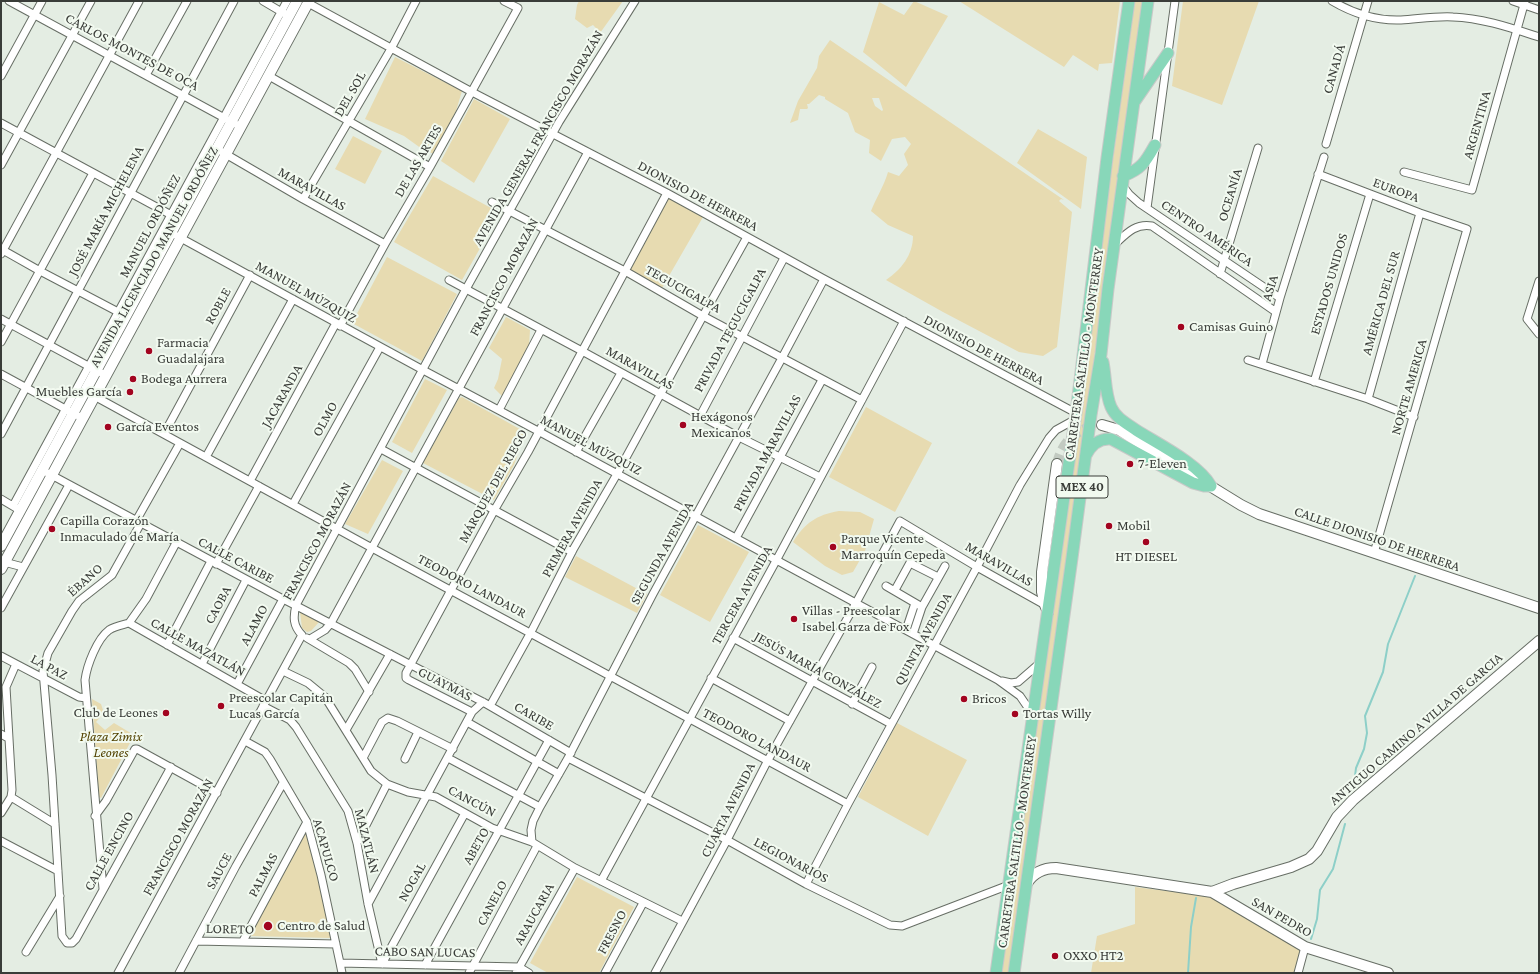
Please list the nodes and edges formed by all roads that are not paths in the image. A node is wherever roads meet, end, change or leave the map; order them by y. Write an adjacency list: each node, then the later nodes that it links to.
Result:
1 (9, 1): 21 (street, CARLOS MONTES DE OCA)
2 (42, 1): 21 (street)
3 (91, 1): 25 (street)
4 (139, 1): 29 (street)
5 (187, 1): 30 (street)
6 (234, 1): 34 (street, JOSÉ MARÍA MICHELENA)
7 (263, 1): 22 (street)
8 (294, 1): 19 (street, DIONISIO DE HERRERA); 22 (main road, AVENIDA LICENCIADO MANUEL ORDÓÑEZ)
9 (416, 1): 27 (street, DEL SOL)
10 (504, 1): 33 (street, DE LAS ARTES)
11 (634, 1): 41 (street, AVENIDA GENERAL FRANCISCO MORAZÁN)
12 (1129, 1): 119 (main road, CARRETERA SALTILLO - MONTERREY / MEX 40)
13 (1148, 1): 35 (main road, CARRETERA SALTILLO - MONTERREY / MEX 40)
14 (1175, 1): 28 (street)
15 (1332, 1): 23 (street)
16 (1368, 1): 23 (street, CANADÁ)
17 (1513, 1): 18 (street)
18 (1525, 3): 20 (street); 24 (street, ARGENTINA)
19 (307, 4): 22 (main road, AVENIDA LICENCIADO MANUEL ORDÓÑEZ); 27 (street, DIONISIO DE HERRERA)
20 (1539, 10)
21 (34, 15): 25 (street, CARLOS MONTES DE OCA); 31 (street)
22 (289, 16): 32 (main road, AVENIDA LICENCIADO MANUEL ORDÓÑEZ); 36 (main road, AVENIDA LICENCIADO MANUEL ORDÓÑEZ)
23 (1363, 16): 24 (street); 42 (street, CANADÁ)
24 (1517, 30): 26 (street); 52 (street, ARGENTINA)
25 (72, 35): 29 (street, CARLOS MONTES DE OCA); 40 (street)
26 (1539, 37)
27 (392, 48): 33 (street, DIONISIO DE HERRERA); 37 (street, DEL SOL)
28 (1168, 53): 35 (main road); 43 (street)
29 (110, 55): 30 (street, CARLOS MONTES DE OCA); 47 (street)
30 (146, 75): 34 (street, CARLOS MONTES DE OCA)
31 (1, 76)
32 (269, 76): 37 (street); 39 (main road, AVENIDA LICENCIADO MANUEL ORDÓÑEZ)
33 (472, 92): 41 (street, DIONISIO DE HERRERA); 51 (street, DE LAS ARTES)
34 (184, 95): 36 (street, CARLOS MONTES DE OCA); 56 (street, JOSÉ MARÍA MICHELENA)
35 (1133, 105): 55 (main road, CARRETERA SALTILLO - MONTERREY / MEX 40)
36 (228, 119): 39 (street, CARLOS MONTES DE OCA); 45 (main road, AVENIDA LICENCIADO MANUEL ORDÓÑEZ); 64 (street, MANUEL ORDÓÑEZ)
37 (349, 121): 51 (street); 59 (street, DEL SOL)
38 (1, 123): 40 (street)
39 (241, 127): 48 (main road, AVENIDA LICENCIADO MANUEL ORDÓÑEZ)
40 (18, 132): 47 (street); 50 (street)
41 (552, 134): 46 (street, DIONISIO DE HERRERA); 62 (street, AVENIDA GENERAL FRANCISCO MORAZÁN)
42 (1326, 144)
43 (1155, 145): 55 (main road); 61 (street)
44 (1258, 148): 73 (street, OCEANÍA)
45 (216, 149): 48 (street, MARAVILLAS); 64 (main road, AVENIDA LICENCIADO MANUEL ORDÓÑEZ)
46 (588, 152): 57 (street, DIONISIO DE HERRERA); 66 (street, FRANCISCO MORAZÁN)
47 (56, 153): 53 (street); 71 (street)
48 (226, 155): 59 (street, MARAVILLAS); 64 (main road, AVENIDA LICENCIADO MANUEL ORDÓÑEZ)
49 (1324, 156): 54 (street, ASIA)
50 (1, 165)
51 (430, 167): 69 (street, DE LAS ARTES)
52 (1404, 172)
53 (93, 173): 56 (street); 74 (street)
54 (1318, 174): 58 (street, EUROPA); 83 (street, ASIA)
55 (1123, 180): 61 (street, CENTRO AMÉRICA); 70 (main road, CARRETERA SALTILLO - MONTERREY / MEX 40)
56 (131, 193): 64 (street); 82 (street, JOSÉ MARÍA MICHELENA)
57 (667, 193): 68 (street, DIONISIO DE HERRERA); 75 (street, MÁRQUEZ DEL RIEGO)
58 (1370, 194): 63 (street, EUROPA); 109 (street, ESTADOS UNIDOS)
59 (303, 199): 69 (street, MARAVILLAS)
60 (492, 202): 62 (street, TEGUCIGALPA)
61 (1148, 208): 73 (street, CENTRO AMÉRICA)
62 (509, 212): 66 (street, TEGUCIGALPA); 81 (street, AVENIDA GENERAL FRANCISCO MORAZÁN)
63 (1420, 213): 65 (street, EUROPA); 114 (street, AMÉRICA DEL SUR)
64 (179, 219): 67 (main road, AVENIDA LICENCIADO MANUEL ORDÓÑEZ); 88 (street, MANUEL ORDÓÑEZ)
65 (1467, 228): 120 (street, NORTE AMERICA)
66 (545, 229): 75 (street, TEGUCIGALPA); 85 (street, FRANCISCO MORAZÁN)
67 (176, 235): 77 (street, MANUEL MÚZQUIZ); 88 (main road, AVENIDA LICENCIADO MANUEL ORDÓÑEZ)
68 (747, 237): 72 (street, DIONISIO DE HERRERA); 87 (street, PRIMERA AVENIDA)
69 (385, 244): 91 (street, DE LAS ARTES)
70 (1114, 245): 76 (street, CENTRO AMÉRICA); 100 (main road, CARRETERA SALTILLO - MONTERREY / MEX 40)
71 (2, 251): 74 (street)
72 (784, 258): 78 (street, DIONISIO DE HERRERA); 95 (street, PRIVADA TEGUCIGALPA)
73 (1225, 260): 76 (street, OCEANÍA); 83 (street, CENTRO AMÉRICA)
74 (40, 271): 82 (street); 92 (street)
75 (625, 271): 87 (street, TEGUCIGALPA); 99 (street, MÁRQUEZ DEL RIEGO)
76 (1220, 274): 86 (street, CENTRO AMÉRICA)
77 (250, 276): 84 (street, MANUEL MÚZQUIZ); 125 (street, ROBLE)
78 (824, 279): 90 (street, DIONISIO DE HERRERA); 101 (street, SEGUNDA AVENIDA)
79 (449, 280): 81 (street, MARAVILLAS)
80 (1539, 281): 94 (street)
81 (466, 290): 85 (street, MARAVILLAS); 104 (street, FRANCISCO MORAZÁN)
82 (78, 291): 88 (street); 97 (street, JOSÉ MARÍA MICHELENA)
83 (1280, 298): 86 (street, ASIA)
84 (293, 299): 91 (street, MANUEL MÚZQUIZ); 130 (street)
85 (502, 308): 93 (street, MARAVILLAS); 111 (street, FRANCISCO MORAZÁN)
86 (1276, 312): 103 (street, ASIA)
87 (702, 316): 95 (street, TEGUCIGALPA); 113 (street, PRIMERA AVENIDA)
88 (126, 317): 105 (main road, AVENIDA LICENCIADO MANUEL ORDÓÑEZ)
89 (1, 319): 92 (street)
90 (904, 321): 115 (street, TERCERA AVENIDA); 119 (street, DIONISIO DE HERRERA)
91 (338, 324): 98 (street, MANUEL MÚZQUIZ); 139 (street, JACARANDA)
92 (11, 325): 96 (street); 97 (street)
93 (541, 330): 99 (street, MARAVILLAS); 116 (street)
94 (1539, 334)
95 (742, 337): 101 (street, TEGUCIGALPA); 118 (street, PRIVADA TEGUCIGALPA)
96 (1, 342)
97 (49, 346): 105 (street); 110 (street, JOSÉ MARÍA MICHELENA)
98 (380, 347): 104 (street, MANUEL MÚZQUIZ); 144 (street, OLMO)
99 (582, 351): 106 (street, MARAVILLAS); 123 (street, MÁRQUEZ DEL RIEGO)
100 (1101, 354): 132 (main road, CARRETERA SALTILLO - MONTERREY / MEX 40); 142 (main road)
101 (782, 358): 108 (street, TEGUCIGALPA); 126 (street, SEGUNDA AVENIDA)
102 (1248, 360): 103 (street)
103 (1262, 364): 109 (street)
104 (423, 370): 111 (street, MANUEL MÚZQUIZ); 128 (street, FRANCISCO MORAZÁN)
105 (96, 371): 112 (main road, AVENIDA LICENCIADO MANUEL ORDÓÑEZ); 117 (street)
106 (621, 373): 113 (street, MARAVILLAS); 129 (street)
107 (1, 374): 110 (street)
108 (822, 380): 115 (street, TEGUCIGALPA); 131 (street, PRIVADA MARAVILLAS)
109 (1314, 382): 114 (street)
110 (26, 387): 117 (street); 124 (street, JOSÉ MARÍA MICHELENA)
111 (459, 389): 116 (street, MANUEL MÚZQUIZ); 134 (street, FRANCISCO MORAZÁN)
112 (89, 393): 117 (main road, AVENIDA LICENCIADO MANUEL ORDÓÑEZ); 121 (main road, AVENIDA LICENCIADO MANUEL ORDÓÑEZ); 125 (street, TEODORO LANDAUR)
113 (659, 394): 118 (street, MARAVILLAS); 136 (street, PRIMERA AVENIDA)
114 (1368, 399): 120 (street)
115 (862, 400): 138 (street, TERCERA AVENIDA)
116 (499, 410): 123 (street, MANUEL MÚZQUIZ)
117 (69, 411): 121 (street); 135 (main road, AVENIDA LICENCIADO MANUEL ORDÓÑEZ); 145 (street)
118 (700, 416): 126 (street, MARAVILLAS)
119 (1076, 416): 162 (street, QUINTA AVENIDA); 174 (main road, CARRETERA SALTILLO - MONTERREY / MEX 40)
120 (1414, 417): 156 (street, NORTE AMERICA)
121 (82, 418): 137 (main road, AVENIDA LICENCIADO MANUEL ORDÓÑEZ)
122 (1102, 425): 142 (main road)
123 (538, 431): 129 (street, MANUEL MÚZQUIZ); 146 (street, MÁRQUEZ DEL RIEGO)
124 (1, 434)
125 (164, 434): 127 (street, TEODORO LANDAUR)
126 (739, 437): 131 (street, MARAVILLAS); 147 (street, SEGUNDA AVENIDA)
127 (180, 443): 130 (street, TEODORO LANDAUR); 149 (street, ÉBANO)
128 (381, 449): 134 (street); 150 (street, FRANCISCO MORAZÁN)
129 (576, 452): 136 (street, MANUEL MÚZQUIZ)
130 (206, 457): 139 (street, TEODORO LANDAUR)
131 (780, 457): 138 (street, MARAVILLAS); 151 (street, PRIVADA MARAVILLAS)
132 (1085, 458): 142 (main road); 250 (main road, CARRETERA SALTILLO - MONTERREY / MEX 40)
133 (1057, 464): 174 (main road)
134 (416, 469): 146 (street); 154 (street, FRANCISCO MORAZÁN)
135 (42, 470): 137 (street, CALLE CARIBE); 145 (main road, AVENIDA LICENCIADO MANUEL ORDÓÑEZ)
136 (617, 474): 147 (street, MANUEL MÚZQUIZ); 155 (street, PRIMERA AVENIDA)
137 (51, 475): 140 (street, CALLE CARIBE); 159 (main road, AVENIDA LICENCIADO MANUEL ORDÓÑEZ)
138 (820, 477): 157 (street, TERCERA AVENIDA)
139 (250, 481): 141 (street, TEODORO LANDAUR)
140 (69, 485): 149 (street, CALLE CARIBE); 161 (street)
141 (259, 486): 144 (street, TEODORO LANDAUR); 158 (street)
142 (1211, 486): 156 (main road, CALLE DIONISIO DE HERRERA)
143 (1, 499): 145 (street)
144 (293, 504): 150 (street, TEODORO LANDAUR)
145 (17, 508): 153 (main road, AVENIDA LICENCIADO MANUEL ORDÓÑEZ)
146 (494, 509): 155 (street); 166 (street, MÁRQUEZ DEL RIEGO)
147 (697, 516): 151 (street, MANUEL MÚZQUIZ); 195 (street, SEGUNDA AVENIDA)
148 (900, 520): 162 (street, MARAVILLAS); 169 (street, CUARTA AVENIDA)
149 (139, 522): 152 (street, CALLE CARIBE); 198 (street, ÉBANO)
150 (338, 528): 154 (street, TEODORO LANDAUR); 171 (street, FRANCISCO MORAZÁN)
151 (736, 538): 157 (street, MANUEL MÚZQUIZ)
152 (176, 543): 158 (street, CALLE CARIBE); 176 (street)
153 (1, 546)
154 (372, 548): 166 (street, TEODORO LANDAUR); 177 (street, FRANCISCO MORAZÁN)
155 (572, 552): 179 (street, PRIMERA AVENIDA)
156 (1374, 553): 175 (main road, CALLE DIONISIO DE HERRERA)
157 (776, 560): 169 (street, MANUEL MÚZQUIZ); 182 (street, TERCERA AVENIDA)
158 (213, 562): 164 (street, CALLE CARIBE); 185 (street)
159 (3, 566): 161 (street)
160 (945, 566): 163 (street)
161 (24, 567): 173 (street)
162 (977, 567): 174 (street, MARAVILLAS); 186 (street, QUINTA AVENIDA)
163 (938, 577): 167 (street); 172 (street)
164 (246, 580): 168 (street, CALLE CARIBE); 191 (street, CAOBA)
165 (886, 586): 167 (street)
166 (452, 590): 179 (street, TEODORO LANDAUR); 192 (street, MÁRQUEZ DEL RIEGO)
167 (895, 590): 170 (street)
168 (282, 599): 171 (street, CALLE CARIBE); 201 (street, ALAMO)
169 (856, 603): 178 (street, MANUEL MÚZQUIZ); 200 (street, CUARTA AVENIDA)
170 (915, 603): 172 (street); 178 (street)
171 (296, 605): 177 (street, CALLE CARIBE); 181 (street, FRANCISCO MORAZÁN)
172 (922, 607): 180 (street)
173 (1, 608)
174 (1047, 608): 189 (main road, CARRETERA SALTILLO - MONTERREY / MEX 40)
175 (1539, 608)
176 (129, 623): 185 (street, CALLE MAZATLÁN); 203 (street, CALLE MAZATLÁN)
177 (331, 623): 183 (street, FRANCISCO MORAZÁN); 187 (street, CALLE CARIBE)
178 (906, 630): 180 (street, MANUEL MÚZQUIZ)
179 (530, 632): 195 (street, TEODORO LANDAUR); 205 (street, PRIMERA AVENIDA)
180 (913, 634): 186 (street, MANUEL MÚZQUIZ)
181 (302, 635): 183 (street); 194 (street, FRANCISCO MORAZÁN)
182 (733, 638): 197 (street, TERCERA AVENIDA); 200 (street, JESÚS MARÍA GONZÁLEZ)
183 (310, 639): 202 (street)
184 (1539, 641): 252 (main road, ANTIGUO CAMINO A VILLA DE GARCIA)
185 (167, 645): 191 (street, CALLE MAZATLÁN)
186 (934, 646): 199 (street, MANUEL MÚZQUIZ); 212 (street, QUINTA AVENIDA)
187 (390, 654): 192 (street, CALLE CARIBE); 202 (street)
188 (1, 656): 190 (street, LA PAZ)
189 (1040, 663): 199 (street, MANUEL MÚZQUIZ); 208 (main road, CARRETERA SALTILLO - MONTERREY / MEX 40)
190 (16, 664): 198 (street, LA PAZ); 216 (street)
191 (202, 664): 201 (street, CALLE MAZATLÁN)
192 (410, 665): 196 (street, MÁRQUEZ DEL RIEGO); 205 (street, CALLE CARIBE)
193 (872, 667): 206 (street)
194 (283, 671): 204 (street, FRANCISCO MORAZÁN); 213 (street, CANCÚN)
195 (611, 676): 209 (street, TEODORO LANDAUR); 220 (street, SEGUNDA AVENIDA)
196 (406, 678): 207 (street, GUAYMAS)
197 (711, 678): 209 (street, TERCERA AVENIDA); 210 (street)
198 (44, 679): 203 (street, LA PAZ); 241 (street, ÉBANO)
199 (998, 680): 208 (street, MANUEL MÚZQUIZ)
200 (812, 682): 206 (street, JESÚS MARÍA GONZÁLEZ); 210 (street, CUARTA AVENIDA)
201 (237, 684): 204 (street, CALLE MAZATLÁN)
202 (369, 692): 213 (street)
203 (86, 698): 239 (street)
204 (265, 703): 218 (street, FRANCISCO MORAZÁN); 245 (street, MAZATLÁN)
205 (486, 704): 207 (street, PRIMERA AVENIDA); 217 (street, CARIBE)
206 (852, 704): 212 (street, JESÚS MARÍA GONZÁLEZ)
207 (472, 712): 211 (street)
208 (1033, 715): 253 (main road, CARRETERA SALTILLO - MONTERREY / MEX 40)
209 (689, 719): 224 (street, TEODORO LANDAUR); 234 (street, TERCERA AVENIDA)
210 (790, 721): 224 (street, CUARTA AVENIDA)
211 (467, 722): 219 (street); 225 (street)
212 (891, 724): 235 (street, QUINTA AVENIDA)
213 (346, 730): 221 (street, CANCÚN)
214 (418, 732): 219 (street); 221 (street); 222 (street)
215 (1, 734): 216 (street)
216 (8, 738): 233 (street)
217 (549, 740): 220 (street, CARIBE); 225 (street, ABETO)
218 (245, 741): 228 (street, ACAPULCO); 230 (street, FRANCISCO MORAZÁN)
219 (452, 749): 223 (street)
220 (570, 755): 227 (street, SEGUNDA AVENIDA); 234 (street, LEGIONARIOS)
221 (363, 758): 229 (street, CANCÚN)
222 (405, 758)
223 (448, 758): 231 (street); 232 (street)
224 (768, 760): 235 (street, TEODORO LANDAUR); 243 (street, CUARTA AVENIDA)
225 (538, 763): 227 (street); 232 (street, ABETO)
226 (171, 767): 230 (street); 239 (street); 254 (street, CALLE ENCINO)
227 (559, 774): 236 (street, SEGUNDA AVENIDA)
228 (283, 783): 240 (street, ACAPULCO); 261 (street, SAUCE)
229 (387, 784): 231 (street, CANCÚN); 245 (street)
230 (217, 792): 272 (street, FRANCISCO MORAZÁN)
231 (428, 795): 238 (street, CANCÚN); 258 (street)
232 (518, 796): 236 (street); 242 (street, ABETO)
233 (11, 797): 237 (street); 241 (street)
234 (647, 798): 243 (street, LEGIONARIOS); 249 (street, TERCERA AVENIDA)
235 (848, 804): 251 (street, QUINTA AVENIDA)
236 (540, 807): 246 (street, SEGUNDA AVENIDA)
237 (1, 813)
238 (465, 813): 242 (street, CANCÚN); 268 (street, NOGAL)
239 (95, 816): 254 (street)
240 (307, 822): 262 (street, PALMAS); 264 (street, ACAPULCO)
241 (55, 824): 248 (street, ÉBANO)
242 (500, 830): 246 (street, CANCÚN); 269 (street, ABETO)
243 (727, 840): 251 (street, LEGIONARIOS); 260 (street, CUARTA AVENIDA)
244 (1, 841): 248 (street)
245 (357, 843): 258 (street, MAZATLÁN)
246 (535, 844): 247 (street, CANCÚN); 270 (street, CANELO)
247 (575, 868): 249 (street, CANCÚN); 271 (street, ARAUCARIA)
248 (58, 871): 256 (street, ÉBANO)
249 (601, 881): 257 (street, CANCÚN)
250 (1027, 883): 255 (main road); 279 (main road, CARRETERA SALTILLO - MONTERREY / MEX 40)
251 (806, 884): 253 (street, LEGIONARIOS)
252 (1233, 884): 255 (main road, ANTIGUO CAMINO A VILLA DE GARCIA); 259 (main road)
253 (1009, 885): 278 (main road, CARRETERA SALTILLO - MONTERREY / MEX 40)
254 (103, 890): 263 (street, CALLE ENCINO)
255 (1212, 892): 259 (main road, SAN PEDRO)
256 (60, 896): 263 (street, ÉBANO); 266 (street)
257 (643, 903): 260 (street, CANCÚN); 276 (street, FRESNO)
258 (368, 904): 268 (street, MAZATLÁN)
259 (1232, 904): 265 (main road, SAN PEDRO)
260 (682, 922): 277 (street, CUARTA AVENIDA)
261 (196, 941): 262 (street, LORETO); 273 (street, SAUCE)
262 (243, 941): 264 (street, LORETO)
263 (67, 943)
264 (336, 944): 267 (street, ACAPULCO)
265 (1305, 947): 280 (street); 281 (main road, SAN PEDRO)
266 (26, 952)
267 (340, 963): 268 (street, CABO SAN LUCAS); 274 (street)
268 (382, 964): 269 (street, CABO SAN LUCAS)
269 (425, 965): 270 (street, CABO SAN LUCAS)
270 (471, 970): 271 (street, CABO SAN LUCAS)
271 (518, 970): 275 (street)
272 (118, 973)
273 (179, 973)
274 (342, 973)
275 (529, 973)
276 (605, 973)
277 (655, 973)
278 (996, 973)
279 (1014, 973)
280 (1298, 973)
281 (1388, 973)

